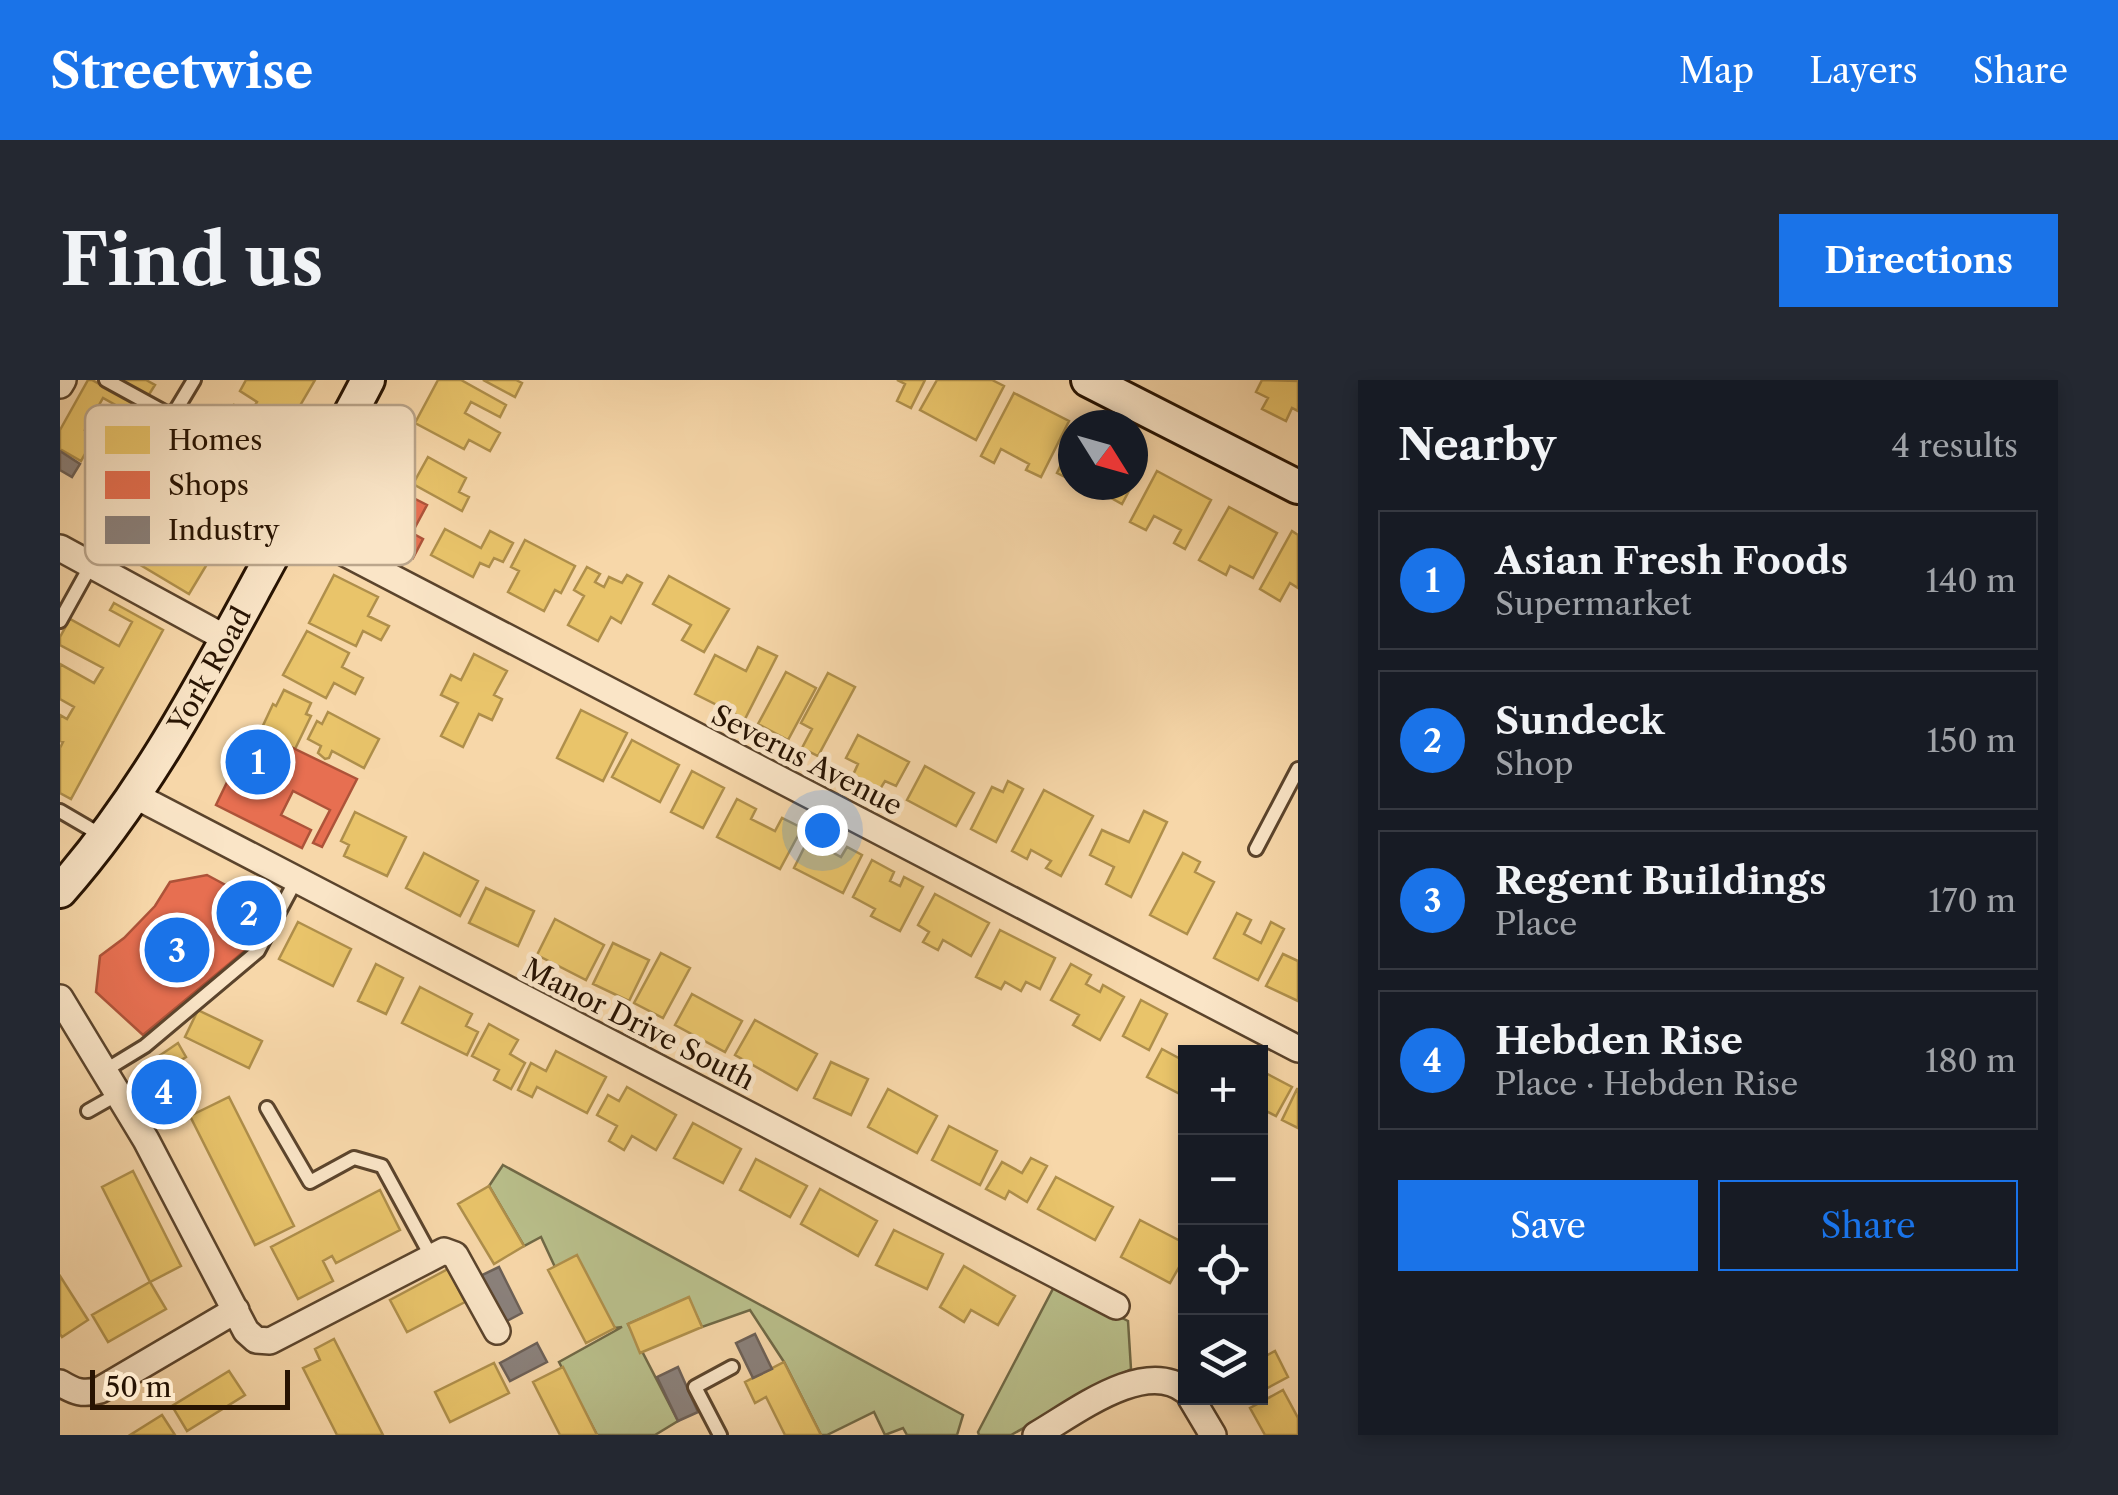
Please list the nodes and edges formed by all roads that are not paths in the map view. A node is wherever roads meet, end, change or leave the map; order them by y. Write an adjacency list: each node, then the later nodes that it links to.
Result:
1 (106, 380): 5 (lane)
2 (194, 380): 6 (lane)
3 (368, 380): 7 (main road, York Road)
4 (1088, 380): 8 (main road)
5 (152, 405)
6 (179, 405)
7 (354, 405)
8 (1298, 487)
9 (60, 548): 10 (street)
10 (85, 562)
11 (91, 565): 14 (lane); 15 (street)
12 (267, 565): 15 (main road, York Road)
13 (368, 565): 24 (street, Severus Avenue)
14 (60, 621)
15 (226, 639): 17 (main road, York Road)
16 (1298, 770): 20 (lane)
17 (134, 795): 19 (main road, York Road); 21 (street, Manor Drive South)
18 (60, 811): 19 (lane)
19 (103, 836): 22 (main road, York Road)
20 (1256, 848)
21 (296, 880): 25 (lane); 29 (street, Manor Drive South)
22 (60, 891)
23 (60, 998): 25 (street)
24 (1298, 1048)
25 (111, 1083): 27 (lane); 30 (street)
26 (267, 1108): 28 (lane)
27 (88, 1111)
28 (431, 1256): 30 (street); 31 (street)
29 (1116, 1306)
30 (236, 1310): 33 (street)
31 (498, 1331)
32 (732, 1366): 36 (lane)
33 (60, 1383)
34 (1178, 1388): 37 (street)
35 (1193, 1405): 38 (street)
36 (720, 1435)
37 (1036, 1435)
38 (1213, 1435)

